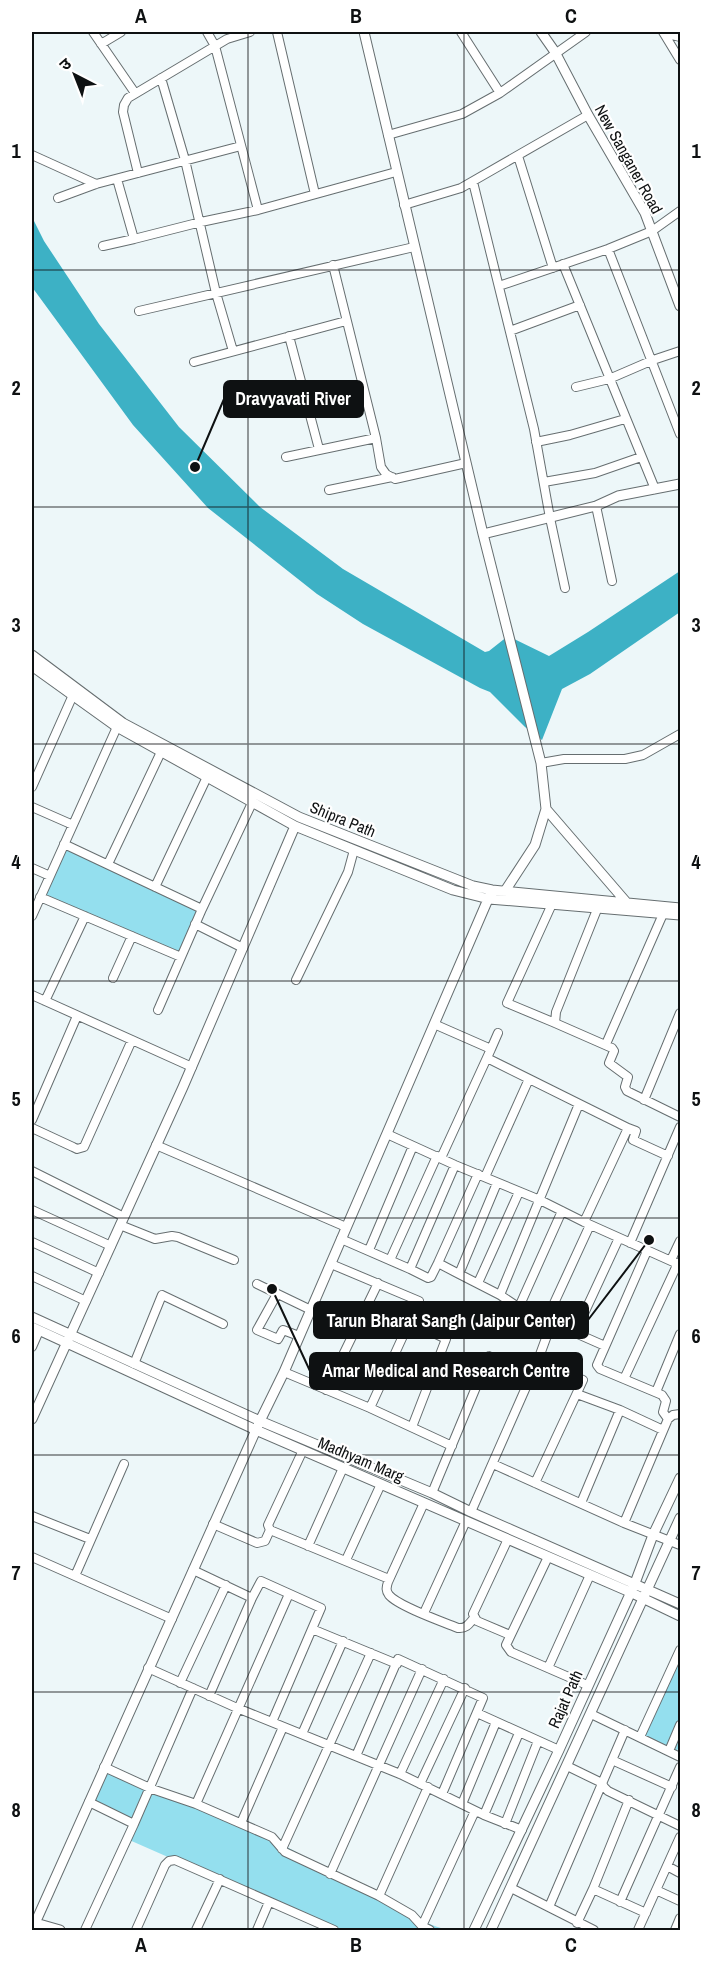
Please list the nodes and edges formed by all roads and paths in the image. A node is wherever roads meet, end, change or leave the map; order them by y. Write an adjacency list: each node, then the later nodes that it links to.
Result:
1 (93, 32): 12 (street)
2 (121, 32): 12 (street)
3 (207, 32): 13 (street)
4 (250, 32): 13 (street)
5 (277, 32): 30 (street)
6 (364, 32): 20 (street)
7 (461, 32): 18 (street)
8 (541, 32): 14 (street, New Sanganer Road)
9 (586, 32): 14 (street)
10 (664, 32): 11 (street); 15 (street)
11 (681, 36)
12 (101, 44): 17 (street)
13 (215, 46): 16 (street); 21 (street)
14 (555, 52): 18 (street); 19 (street, New Sanganer Road)
15 (681, 60)
16 (161, 78): 17 (street); 24 (street)
17 (135, 93): 26 (street)
18 (500, 93): 20 (street)
19 (588, 115): 23 (street); 36 (street, New Sanganer Road)
20 (388, 135): 25 (street)
21 (241, 146): 24 (street); 33 (street)
22 (32, 155): 29 (street)
23 (518, 156): 28 (street); 43 (street)
24 (185, 160): 26 (street); 35 (street)
25 (396, 172): 30 (street); 32 (street)
26 (138, 173): 27 (street)
27 (117, 178): 29 (street); 37 (street)
28 (473, 182): 32 (street); 44 (street)
29 (96, 184): 31 (street)
30 (315, 194): 33 (street)
31 (58, 198)
32 (404, 205): 39 (street)
33 (258, 210): 35 (street)
34 (681, 211): 36 (street)
35 (201, 222): 37 (street); 45 (street)
36 (652, 231): 40 (street); 47 (street, New Sanganer Road)
37 (134, 239): 38 (street)
38 (103, 246)
39 (414, 247): 42 (street); 67 (street)
40 (608, 249): 41 (street); 54 (street)
41 (563, 264): 43 (street); 46 (street)
42 (333, 265): 45 (street); 49 (street)
43 (553, 268): 44 (street)
44 (499, 286): 50 (street)
45 (216, 293): 48 (street); 52 (street)
46 (580, 306): 50 (street); 56 (street)
47 (681, 306)
48 (139, 311)
49 (346, 321): 51 (street); 62 (street)
50 (510, 331): 63 (street)
51 (289, 336): 52 (street); 58 (street)
52 (233, 351): 55 (street)
53 (681, 351): 54 (street)
54 (652, 360): 56 (street); 61 (street)
55 (194, 362)
56 (609, 379): 57 (street); 60 (street)
57 (576, 387)
58 (304, 393): 59 (street); 64 (street)
59 (232, 408)
60 (625, 419): 63 (street); 66 (street)
61 (681, 434)
62 (376, 438): 64 (street); 68 (street)
63 (536, 442): 69 (street)
64 (319, 449): 65 (street)
65 (286, 457)
66 (641, 457): 69 (street); 71 (street)
67 (466, 463): 68 (street); 75 (street)
68 (392, 477): 72 (street)
69 (544, 482): 74 (street)
70 (681, 484): 71 (street)
71 (655, 489): 73 (street)
72 (329, 490)
73 (596, 506): 74 (street); 76 (street)
74 (550, 518): 75 (street); 77 (street)
75 (483, 534): 84 (street)
76 (612, 581)
77 (566, 588)
78 (32, 655): 99 (street, Shipra Path)
79 (32, 667): 80 (street, Shipra Path)
80 (73, 695): 81 (street, Shipra Path); 86 (street)
81 (117, 727): 83 (street, Shipra Path); 90 (street)
82 (681, 734): 84 (street)
83 (161, 752): 85 (street, Shipra Path); 94 (street)
84 (540, 758): 89 (street)
85 (207, 777): 87 (street, Shipra Path); 97 (street)
86 (32, 787)
87 (252, 803): 91 (street, Shipra Path); 105 (street)
88 (32, 807): 90 (street)
89 (546, 809): 98 (street); 101 (street)
90 (72, 825): 92 (street)
91 (295, 826): 93 (street, Shipra Path); 112 (street)
92 (64, 844): 94 (street); 96 (street)
93 (354, 850): 99 (street, Shipra Path); 115 (street)
94 (108, 864): 97 (street)
95 (32, 868): 96 (street)
96 (50, 876): 100 (street)
97 (155, 887): 105 (street)
98 (505, 891): 99 (street, Shipra Path); 101 (street, Shipra Path)
99 (490, 894): 102 (street, Shipra Path); 122 (street)
100 (40, 897): 108 (street); 109 (street)
101 (627, 903): 104 (street, Shipra Path)
102 (552, 904): 103 (street, Shipra Path); 121 (street)
103 (598, 907): 106 (street, Shipra Path); 121 (street)
104 (681, 908)
105 (202, 909): 110 (street)
106 (663, 914): 107 (street, Shipra Path); 125 (street)
107 (681, 915)
108 (32, 916)
109 (85, 916): 111 (street); 117 (street)
110 (195, 924): 112 (street); 113 (street)
111 (132, 936): 113 (street); 114 (street)
112 (243, 948): 128 (street)
113 (181, 957): 118 (street)
114 (113, 978)
115 (296, 980)
116 (32, 996): 117 (street)
117 (45, 1001): 120 (street)
118 (158, 1010)
119 (681, 1013): 130 (street)
120 (77, 1016): 124 (street); 133 (street)
121 (555, 1023): 125 (street)
122 (434, 1024): 126 (street); 137 (street)
123 (498, 1033): 126 (street)
124 (132, 1040): 128 (street); 134 (street)
125 (606, 1044): 130 (street)
126 (491, 1049): 127 (street)
127 (487, 1058): 129 (street); 141 (street)
128 (192, 1067): 138 (street)
129 (529, 1079): 131 (street); 144 (street)
130 (644, 1100): 132 (street)
131 (579, 1104): 135 (street); 147 (street)
132 (681, 1117)
133 (32, 1120)
134 (32, 1128)
135 (628, 1128): 140 (street); 151 (street)
136 (680, 1130): 140 (street)
137 (387, 1134): 139 (street); 152 (street)
138 (156, 1145): 150 (street); 152 (street)
139 (413, 1146): 141 (street); 159 (street)
140 (668, 1156): 157 (street)
141 (439, 1157): 142 (street); 162 (street)
142 (455, 1165): 144 (street); 166 (street)
143 (32, 1171): 150 (street)
144 (482, 1176): 145 (street); 163 (street)
145 (497, 1183): 146 (street); 168 (street)
146 (519, 1192): 147 (street); 171 (street)
147 (540, 1200): 149 (street); 174 (street)
148 (32, 1210): 158 (street)
149 (562, 1211): 151 (street); 176 (street)
150 (122, 1221): 158 (street); 161 (street)
151 (587, 1223): 153 (street); 180 (street)
152 (346, 1227): 154 (street)
153 (619, 1238): 157 (street); 183 (street)
154 (341, 1239): 159 (street); 165 (street)
155 (681, 1241): 164 (street)
156 (32, 1242): 167 (street)
157 (630, 1243): 160 (street)
158 (111, 1246): 167 (street)
159 (369, 1250): 162 (street)
160 (646, 1251): 164 (street); 187 (street)
161 (234, 1260)
162 (390, 1260): 166 (street)
163 (438, 1263): 166 (street); 168 (street)
164 (677, 1263): 193 (street)
165 (331, 1264): 170 (street); 177 (street)
166 (410, 1269)
167 (99, 1273): 175 (street)
168 (459, 1274): 171 (street)
169 (32, 1276): 175 (street)
170 (378, 1283): 179 (street); 194 (street)
171 (478, 1283): 174 (street)
172 (257, 1284): 173 (street)
173 (277, 1294): 177 (street); 185 (street)
174 (500, 1295): 176 (street)
175 (86, 1301): 186 (street)
176 (519, 1307): 180 (street)
177 (311, 1310): 185 (street)
178 (32, 1317): 186 (street, Madhyam Marg)
179 (409, 1321): 197 (street); 203 (street)
180 (548, 1322): 183 (street); 190 (street)
181 (223, 1324): 191 (street)
182 (35, 1329): 186 (street, Madhyam Marg); 188 (street)
183 (575, 1334): 187 (street)
184 (681, 1334): 195 (street)
185 (299, 1336): 192 (street)
186 (68, 1339): 191 (street, Madhyam Marg); 200 (street); 202 (street, Madhyam Marg)
187 (605, 1346): 193 (street)
188 (32, 1347)
189 (489, 1356): 205 (street)
190 (538, 1359): 196 (street); 208 (street)
191 (134, 1364): 202 (street, Madhyam Marg)
192 (284, 1372): 194 (street); 202 (street)
193 (624, 1378): 195 (street)
194 (326, 1390): 197 (street)
195 (656, 1392): 201 (street)
196 (577, 1394): 198 (street); 211 (street)
197 (370, 1408): 203 (street)
198 (620, 1410): 204 (street); 215 (street)
199 (681, 1414): 201 (street)
200 (32, 1419)
201 (668, 1419): 204 (street)
202 (258, 1425): 206 (street, Madhyam Marg); 213 (street, Madhyam Marg); 221 (street)
203 (411, 1426): 205 (street)
204 (663, 1430): 220 (street)
205 (452, 1446): 213 (street)
206 (303, 1450): 209 (street, Madhyam Marg); 222 (street)
207 (124, 1464): 224 (street)
208 (493, 1464): 211 (street); 216 (street)
209 (343, 1468): 212 (street, Madhyam Marg); 228 (street)
210 (681, 1478): 223 (street, Rajat Path)
211 (535, 1483): 215 (street)
212 (381, 1484): 214 (street, Madhyam Marg); 231 (street)
213 (432, 1493): 216 (street, Madhyam Marg)
214 (424, 1503): 219 (street, Madhyam Marg); 235 (street)
215 (581, 1503): 220 (street)
216 (471, 1512): 237 (street, Madhyam Marg)
217 (32, 1516): 224 (street)
218 (681, 1518): 226 (street, Rajat Path)
219 (466, 1521): 225 (street, Madhyam Marg); 243 (street)
220 (624, 1523): 223 (street)
221 (213, 1524): 222 (street); 232 (street)
222 (270, 1530): 228 (street)
223 (653, 1535): 226 (street); 237 (street, Rajat Path)
224 (90, 1539): 234 (street)
225 (508, 1539): 230 (street, Madhyam Marg); 245 (street)
226 (671, 1540): 227 (street); 238 (street, Rajat Path)
227 (681, 1545)
228 (308, 1546): 231 (street)
229 (32, 1557): 234 (street)
230 (548, 1557): 233 (street, Madhyam Marg); 248 (street)
231 (346, 1560): 235 (street)
232 (193, 1570): 236 (street); 246 (street)
233 (590, 1575): 237 (street, Madhyam Marg); 254 (street)
234 (75, 1576): 246 (street)
235 (389, 1579): 243 (street)
236 (226, 1585): 240 (street); 257 (street)
237 (633, 1587): 238 (street, Madhyam Marg); 241 (street, Madhyam Marg); 258 (street, Rajat Path)
238 (649, 1589): 241 (street, Rajat Path); 242 (street, Madhyam Marg)
239 (289, 1594): 240 (street); 247 (street); 262 (street)
240 (252, 1598): 261 (street)
241 (644, 1598): 244 (street, Madhyam Marg); 264 (street, Rajat Path)
242 (681, 1604)
243 (424, 1613): 245 (street)
244 (681, 1616)
245 (474, 1618): 248 (street)
246 (172, 1619): 253 (street)
247 (312, 1629): 249 (street); 265 (street)
248 (510, 1635): 254 (street)
249 (343, 1641): 251 (street); 271 (street)
250 (681, 1650): 272 (street)
251 (371, 1653): 252 (street); 274 (street)
252 (397, 1664): 255 (street); 277 (street)
253 (148, 1668): 257 (street); 281 (street)
254 (548, 1668): 258 (street)
255 (422, 1669): 256 (street); 282 (street)
256 (444, 1679): 260 (street); 284 (street)
257 (180, 1683): 259 (street)
258 (587, 1685): 275 (street, Rajat Path)
259 (193, 1688): 261 (street); 287 (street)
260 (465, 1688): 263 (street); 286 (street)
261 (209, 1695): 262 (street)
262 (237, 1708): 265 (street); 292 (street)
263 (477, 1713): 266 (street); 289 (street)
264 (591, 1714): 269 (street); 280 (street, Rajat Path)
265 (272, 1722): 268 (street)
266 (496, 1722): 270 (street); 293 (street)
267 (681, 1725): 276 (street)
268 (284, 1727): 271 (street); 297 (street)
269 (625, 1730): 272 (street); 279 (street)
270 (519, 1733): 273 (street); 295 (street)
271 (302, 1734): 274 (street)
272 (640, 1737): 276 (street)
273 (538, 1741): 275 (street); 299 (street)
274 (330, 1745): 277 (street); 303 (street)
275 (559, 1750): 301 (street, Rajat Path)
276 (669, 1751): 278 (street)
277 (356, 1756): 282 (street)
278 (681, 1756)
279 (612, 1760): 285 (street); 288 (street)
280 (567, 1766): 285 (street); 308 (street, Rajat Path)
281 (104, 1767): 287 (street); 291 (street)
282 (380, 1767): 284 (street); 306 (street)
283 (681, 1767): 288 (street)
284 (400, 1774): 286 (street)
285 (602, 1783): 290 (street); 315 (street)
286 (424, 1786): 289 (street); 311 (street)
287 (149, 1787): 292 (street); 298 (street)
288 (672, 1787): 296 (street)
289 (442, 1794): 293 (street)
290 (629, 1800): 296 (street); 309 (street)
291 (89, 1802): 298 (street); 319 (street)
292 (196, 1804): 297 (street)
293 (462, 1804): 294 (street)
294 (475, 1811): 295 (street); 320 (street)
295 (484, 1815): 299 (street)
296 (659, 1815): 300 (street); 314 (street)
297 (241, 1823): 303 (street)
298 (134, 1824): 322 (street)
299 (505, 1824): 301 (street)
300 (681, 1826)
301 (522, 1830): 327 (street, Rajat Path)
302 (681, 1838): 304 (street)
303 (282, 1849): 306 (street)
304 (667, 1866): 305 (street); 310 (street)
305 (681, 1873)
306 (330, 1874): 311 (street)
307 (220, 1879): 313 (street); 323 (street); 324 (street)
308 (511, 1888): 315 (street); 328 (street, Rajat Path)
309 (593, 1889): 314 (street); 318 (street)
310 (656, 1890): 312 (street); 316 (street)
311 (379, 1896): 320 (street)
312 (681, 1901)
313 (269, 1902): 325 (street); 326 (street)
314 (620, 1902): 316 (street)
315 (549, 1907): 318 (street)
316 (646, 1913): 330 (street)
317 (681, 1918): 331 (street)
318 (577, 1923): 329 (street)
319 (32, 1925): 321 (street)
320 (426, 1928)
321 (60, 1930)
322 (85, 1930)
323 (136, 1930)
324 (196, 1930)
325 (257, 1930)
326 (334, 1930)
327 (474, 1930)
328 (491, 1930)
329 (594, 1930)
330 (638, 1930)
331 (675, 1930)

